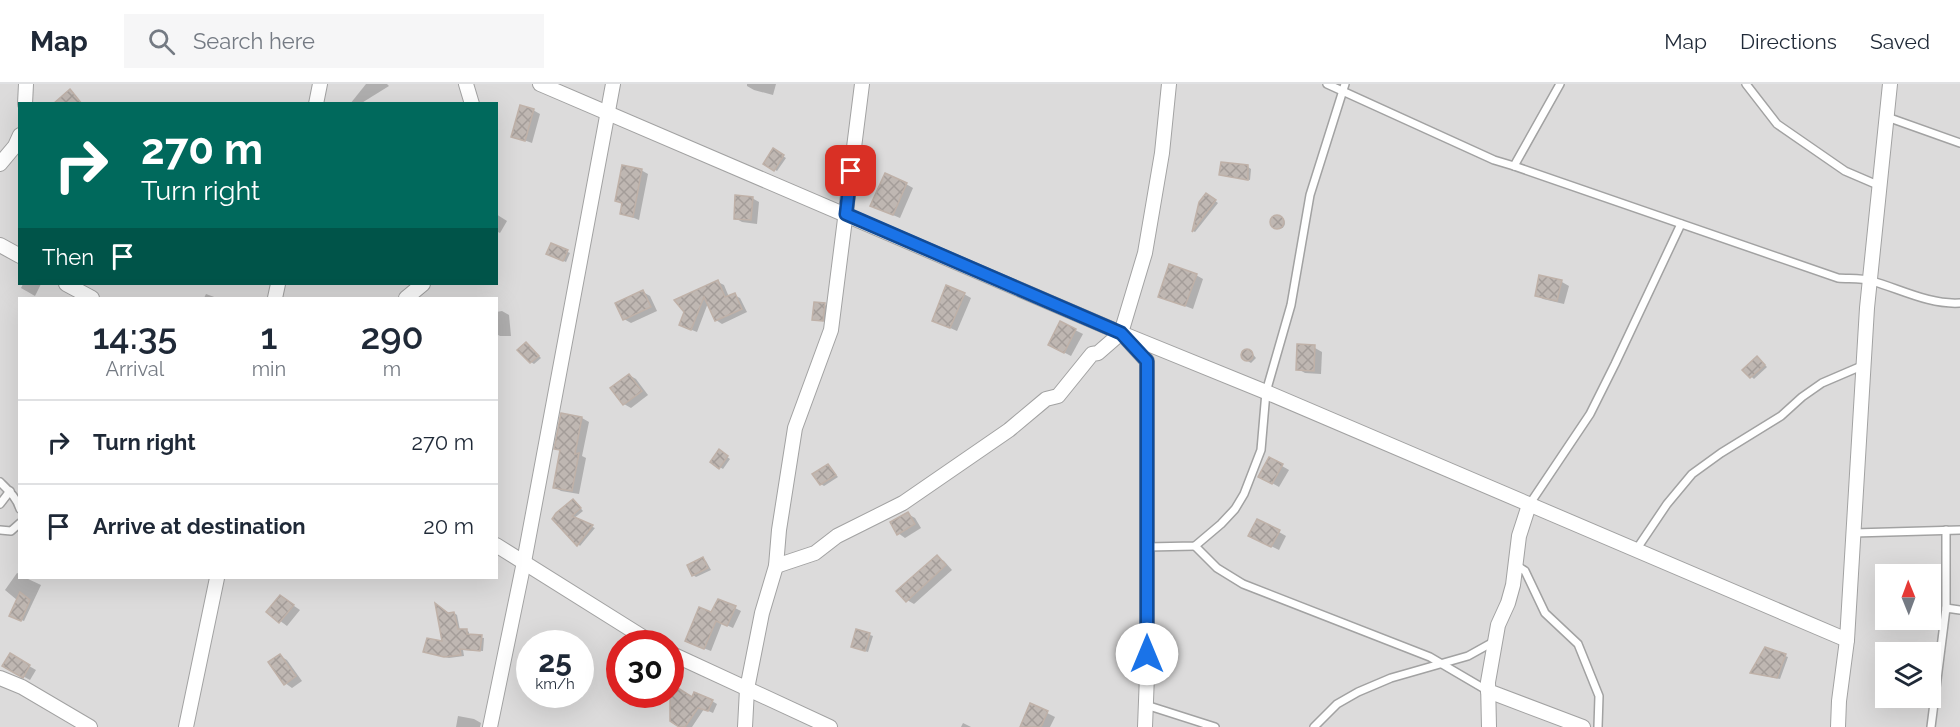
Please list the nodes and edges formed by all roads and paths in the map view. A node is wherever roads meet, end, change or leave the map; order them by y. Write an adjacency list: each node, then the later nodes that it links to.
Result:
1 (26, 84): 13 (street)
2 (320, 84): 14 (street)
3 (466, 84): 15 (street)
4 (540, 84): 16 (street)
5 (613, 84): 16 (street)
6 (862, 84): 23 (street)
7 (1169, 84): 33 (street)
8 (1327, 84): 12 (lane)
9 (1560, 84): 21 (lane)
10 (1746, 84): 22 (lane)
11 (1890, 84): 17 (street)
12 (1343, 87): 21 (lane); 35 (lane)
13 (26, 102)
14 (316, 102)
15 (471, 102)
16 (608, 113): 23 (street); 50 (street)
17 (1887, 117): 19 (lane); 22 (street)
18 (18, 139): 20 (street)
19 (1960, 143)
20 (0, 164)
21 (1514, 166): 24 (lane)
22 (1880, 186): 27 (street)
23 (846, 214): 33 (street); 52 (street)
24 (1681, 224): 27 (lane); 40 (lane)
25 (0, 245): 26 (street)
26 (18, 255)
27 (1870, 280): 32 (lane); 34 (street)
28 (68, 285): 30 (street)
29 (422, 285): 31 (street)
30 (90, 297)
31 (407, 297)
32 (1960, 303)
33 (1121, 333): 35 (street); 48 (street); 52 (street)
34 (1864, 365): 45 (street); 49 (lane)
35 (1266, 392): 40 (street); 47 (lane)
36 (0, 482): 37 (lane)
37 (10, 491): 38 (lane); 39 (lane)
38 (0, 504)
39 (18, 504)
40 (1529, 505): 49 (street); 51 (street)
41 (18, 525): 42 (lane)
42 (0, 530)
43 (1946, 530): 44 (lane); 45 (lane); 54 (lane)
44 (1960, 530)
45 (1854, 533): 58 (street)
46 (498, 546): 50 (street)
47 (1195, 546): 48 (lane); 60 (lane)
48 (1147, 547): 64 (street)
49 (1636, 550): 58 (street)
50 (524, 562): 56 (street); 67 (street)
51 (1515, 564): 57 (street); 75 (lane)
52 (776, 566): 62 (street)
53 (217, 579): 66 (street)
54 (1946, 608): 55 (lane); 77 (lane)
55 (1960, 610)
56 (632, 630)
57 (1496, 640): 60 (lane); 63 (street)
58 (1847, 640): 76 (street)
59 (684, 660): 62 (street)
60 (1442, 664): 63 (lane); 72 (lane)
61 (0, 678): 65 (street)
62 (747, 689): 68 (street); 69 (street)
63 (1488, 691): 73 (street); 74 (street)
64 (1146, 705): 70 (street); 71 (lane)
65 (90, 727)
66 (186, 727)
67 (490, 727)
68 (745, 727)
69 (830, 727)
70 (1145, 727)
71 (1215, 727)
72 (1314, 727)
73 (1489, 727)
74 (1583, 727)
75 (1598, 727)
76 (1838, 727)
77 (1931, 727)

